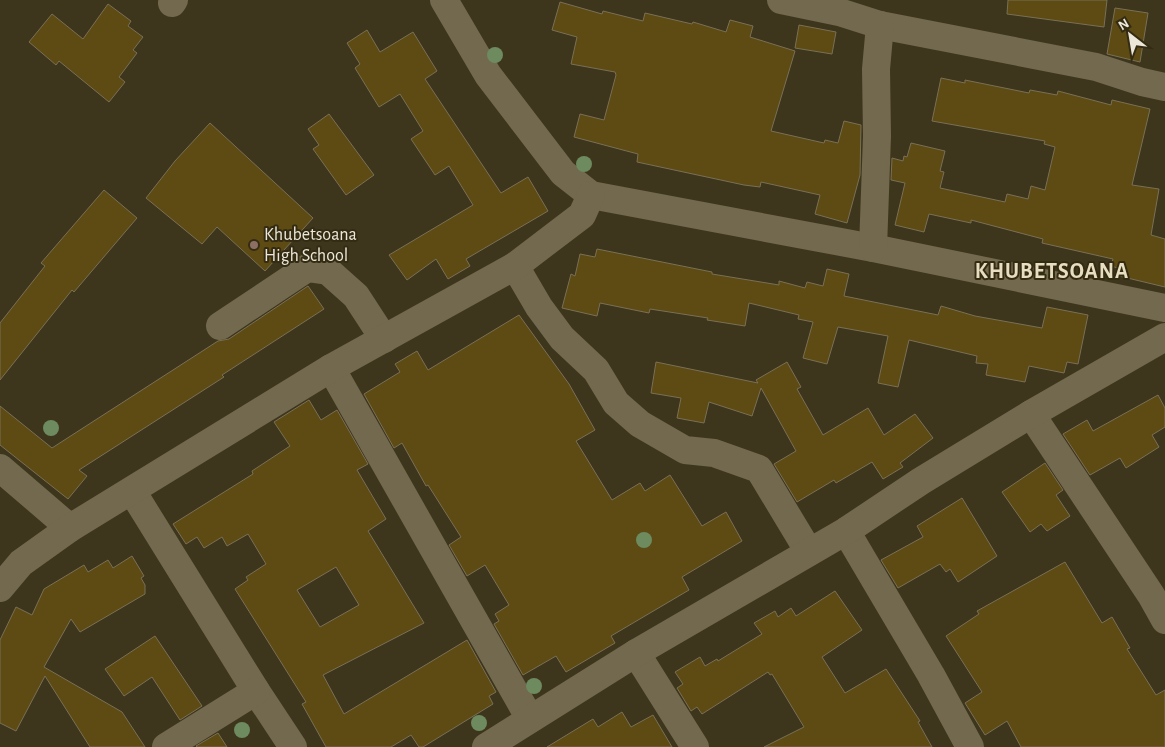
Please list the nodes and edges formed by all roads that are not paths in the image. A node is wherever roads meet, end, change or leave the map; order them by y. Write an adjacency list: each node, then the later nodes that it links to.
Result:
1 (444, 0): 5 (street)
2 (781, 0): 3 (street)
3 (880, 25): 4 (street); 6 (street)
4 (1165, 87)
5 (591, 195): 6 (street); 7 (street)
6 (873, 248): 8 (street)
7 (515, 266): 11 (street); 18 (street)
8 (1165, 308)
9 (220, 326): 11 (street)
10 (1165, 337): 13 (street)
11 (384, 339): 12 (street)
12 (330, 368): 15 (street); 23 (street)
13 (1031, 414): 17 (street); 20 (street)
14 (0, 468): 16 (street)
15 (132, 491): 16 (street); 22 (street)
16 (70, 528): 19 (street)
17 (846, 531): 18 (street); 28 (street)
18 (809, 552): 21 (street)
19 (0, 588)
20 (1165, 620)
21 (636, 653): 23 (street); 27 (street)
22 (256, 692): 24 (street); 25 (street)
23 (530, 719): 26 (street)
24 (166, 747)
25 (293, 747)
26 (486, 747)
27 (695, 747)
28 (970, 747)

